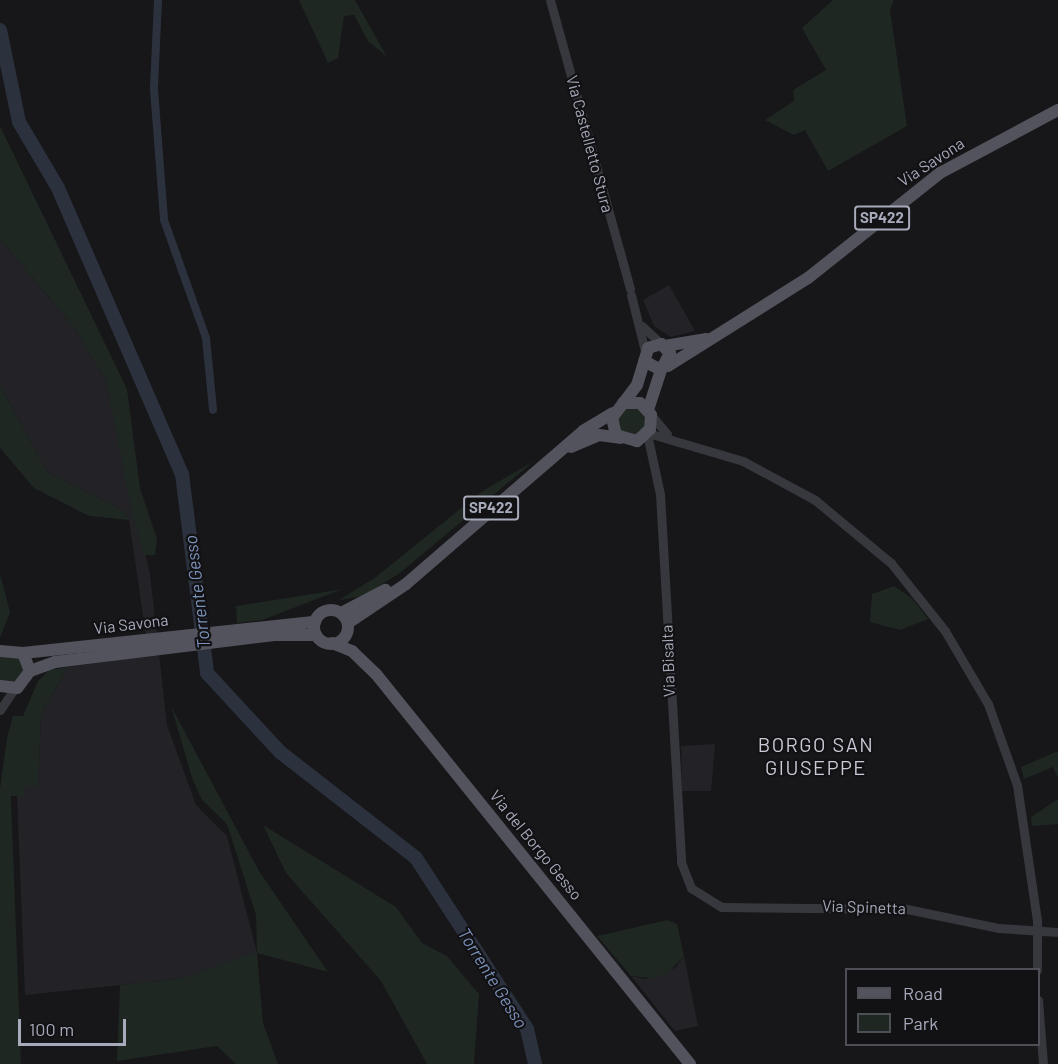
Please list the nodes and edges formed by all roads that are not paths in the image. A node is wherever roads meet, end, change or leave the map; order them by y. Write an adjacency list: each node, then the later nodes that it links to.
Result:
1 (550, 0): 3 (street, Via Castelletto Stura)
2 (1058, 110): 4 (main road, Via Savona / SP422)
3 (642, 326): 5 (street, Via Castelletto Stura); 6 (street, Via Castelletto Stura)
4 (713, 337): 5 (main road, Via Savona / SP422); 7 (main road, Via Savona / SP422)
5 (663, 345): 6 (main road, SP422); 7 (main road)
6 (645, 356): 7 (main road); 8 (main road, SP422)
7 (664, 368): 10 (main road)
8 (623, 403): 9 (main road, SP422); 10 (main road)
9 (613, 412): 13 (main road); 14 (main road, SP422)
10 (649, 412): 11 (main road); 12 (street)
11 (648, 434): 12 (street); 13 (main road, SP422); 15 (street, Via Bisalta)
12 (668, 434): 31 (street)
13 (626, 440): 14 (main road, SP422); 15 (street)
14 (562, 451): 17 (main road, SP422)
15 (647, 452): 30 (street, Via Bisalta)
16 (315, 622): 17 (main road, Via Savona); 18 (main road, Via Savona); 19 (main road)
17 (345, 623): 20 (main road); 23 (main road, Via del Borgo Gesso)
18 (242, 634): 19 (main road, Via Savona); 21 (main road, Via Savona)
19 (316, 635): 20 (main road, Via del Borgo Gesso)
20 (332, 643): 23 (main road, Via del Borgo Gesso)
21 (143, 646): 24 (main road, Via Savona); 25 (main road, Via Savona)
22 (0, 651): 24 (main road, Via Savona)
23 (352, 651): 35 (main road, Via del Borgo Gesso)
24 (23, 653): 25 (main road)
25 (30, 671): 27 (main road)
26 (0, 687): 27 (main road)
27 (14, 689): 29 (street)
28 (0, 706): 29 (street)
29 (0, 711)
30 (682, 872): 31 (street, Via Spinetta)
31 (1034, 930): 32 (street, Via Spinetta); 33 (street)
32 (1058, 932)
33 (1037, 968)
34 (1040, 1026): 36 (street)
35 (690, 1064)
36 (1043, 1064)

